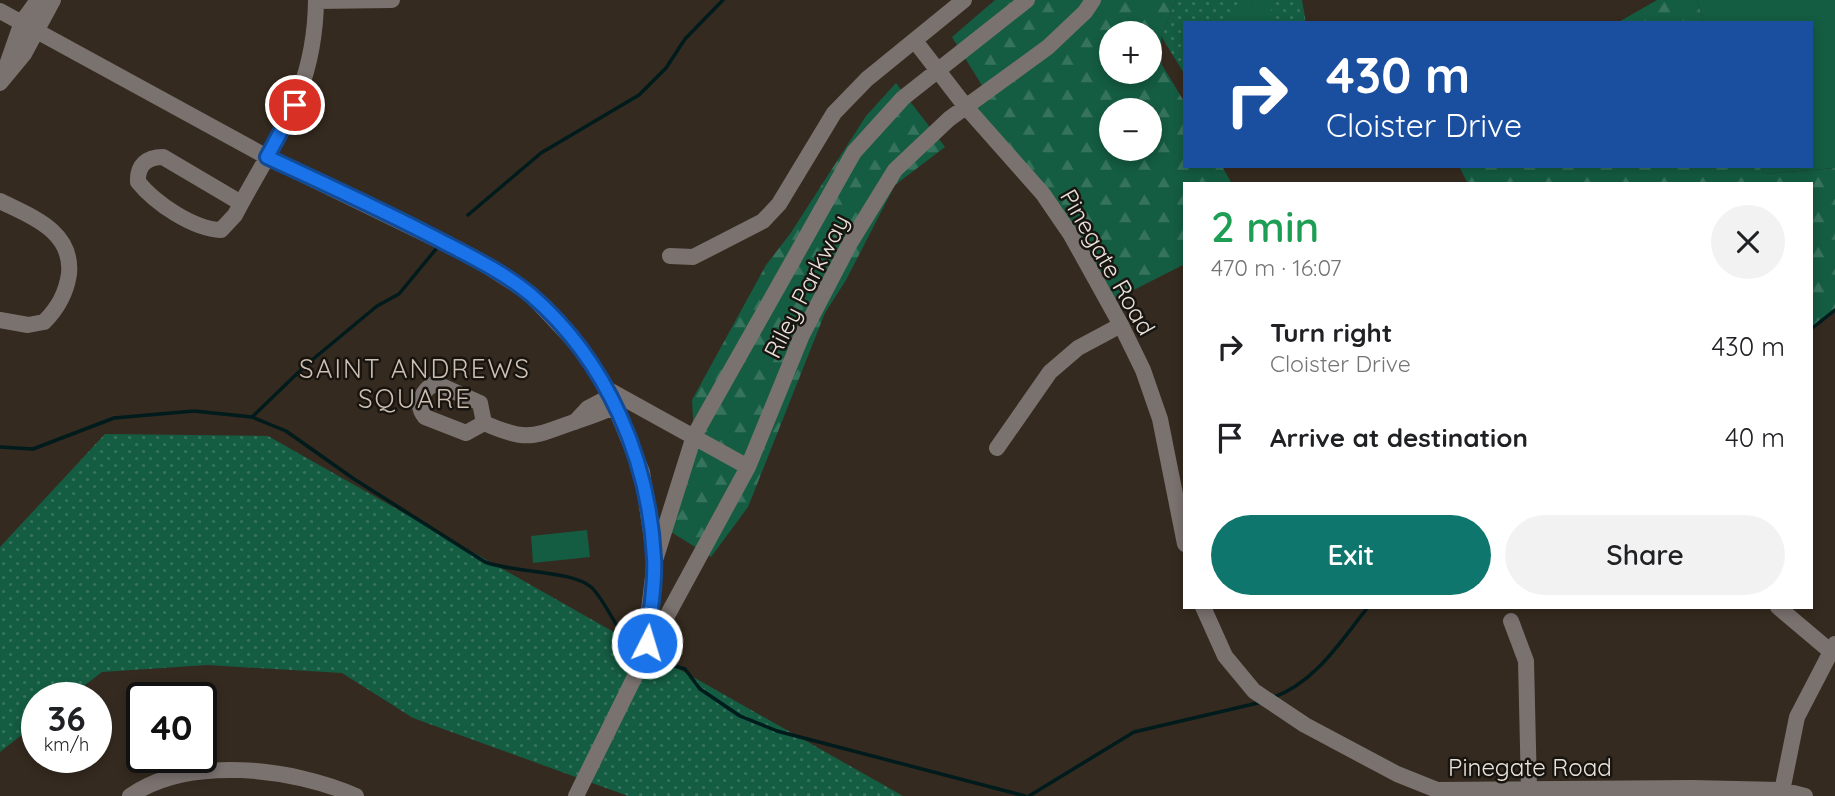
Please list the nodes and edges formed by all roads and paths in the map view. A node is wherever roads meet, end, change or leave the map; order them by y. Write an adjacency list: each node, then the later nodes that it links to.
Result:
1 (38, 0): 9 (street)
2 (53, 0): 9 (street)
3 (392, 0): 7 (street)
4 (964, 0): 10 (street)
5 (1027, 0): 11 (street, Riley Parkway)
6 (1093, 0): 13 (street, Riley Parkway)
7 (316, 1): 14 (street)
8 (0, 11): 9 (street)
9 (29, 27): 12 (street); 14 (street)
10 (915, 41): 11 (street, Pinegate Road); 17 (street)
11 (938, 69): 13 (street, Pinegate Road); 22 (street, Riley Parkway)
12 (2, 81)
13 (966, 107): 19 (street, Pinegate Road); 24 (street, Riley Parkway)
14 (267, 157): 16 (street); 20 (street)
15 (0, 201): 18 (street)
16 (242, 203): 16 (street)
17 (670, 256)
18 (0, 320)
19 (1121, 325): 23 (street); 25 (street, Pinegate Road)
20 (611, 397): 21 (street); 22 (street); 27 (street)
21 (484, 423)
22 (694, 436): 24 (street); 27 (street, Riley Parkway)
23 (997, 448)
24 (748, 467): 32 (street, Riley Parkway)
25 (1180, 508): 26 (street, Pinegate Road)
26 (1183, 530)
27 (655, 560): 32 (street)
28 (1204, 609): 34 (street, Pinegate Road)
29 (1781, 609): 31 (street)
30 (1511, 621): 33 (street)
31 (1832, 647): 36 (street)
32 (643, 660): 39 (street, Riley Parkway)
33 (1529, 790): 34 (street, Pinegate Road); 35 (street, Pinegate Road)
34 (1436, 793)
35 (1592, 793): 36 (street, Pinegate Road)
36 (1782, 793): 40 (street, Pinegate Road)
37 (130, 796): 38 (street)
38 (356, 796)
39 (576, 796)
40 (1805, 796)

